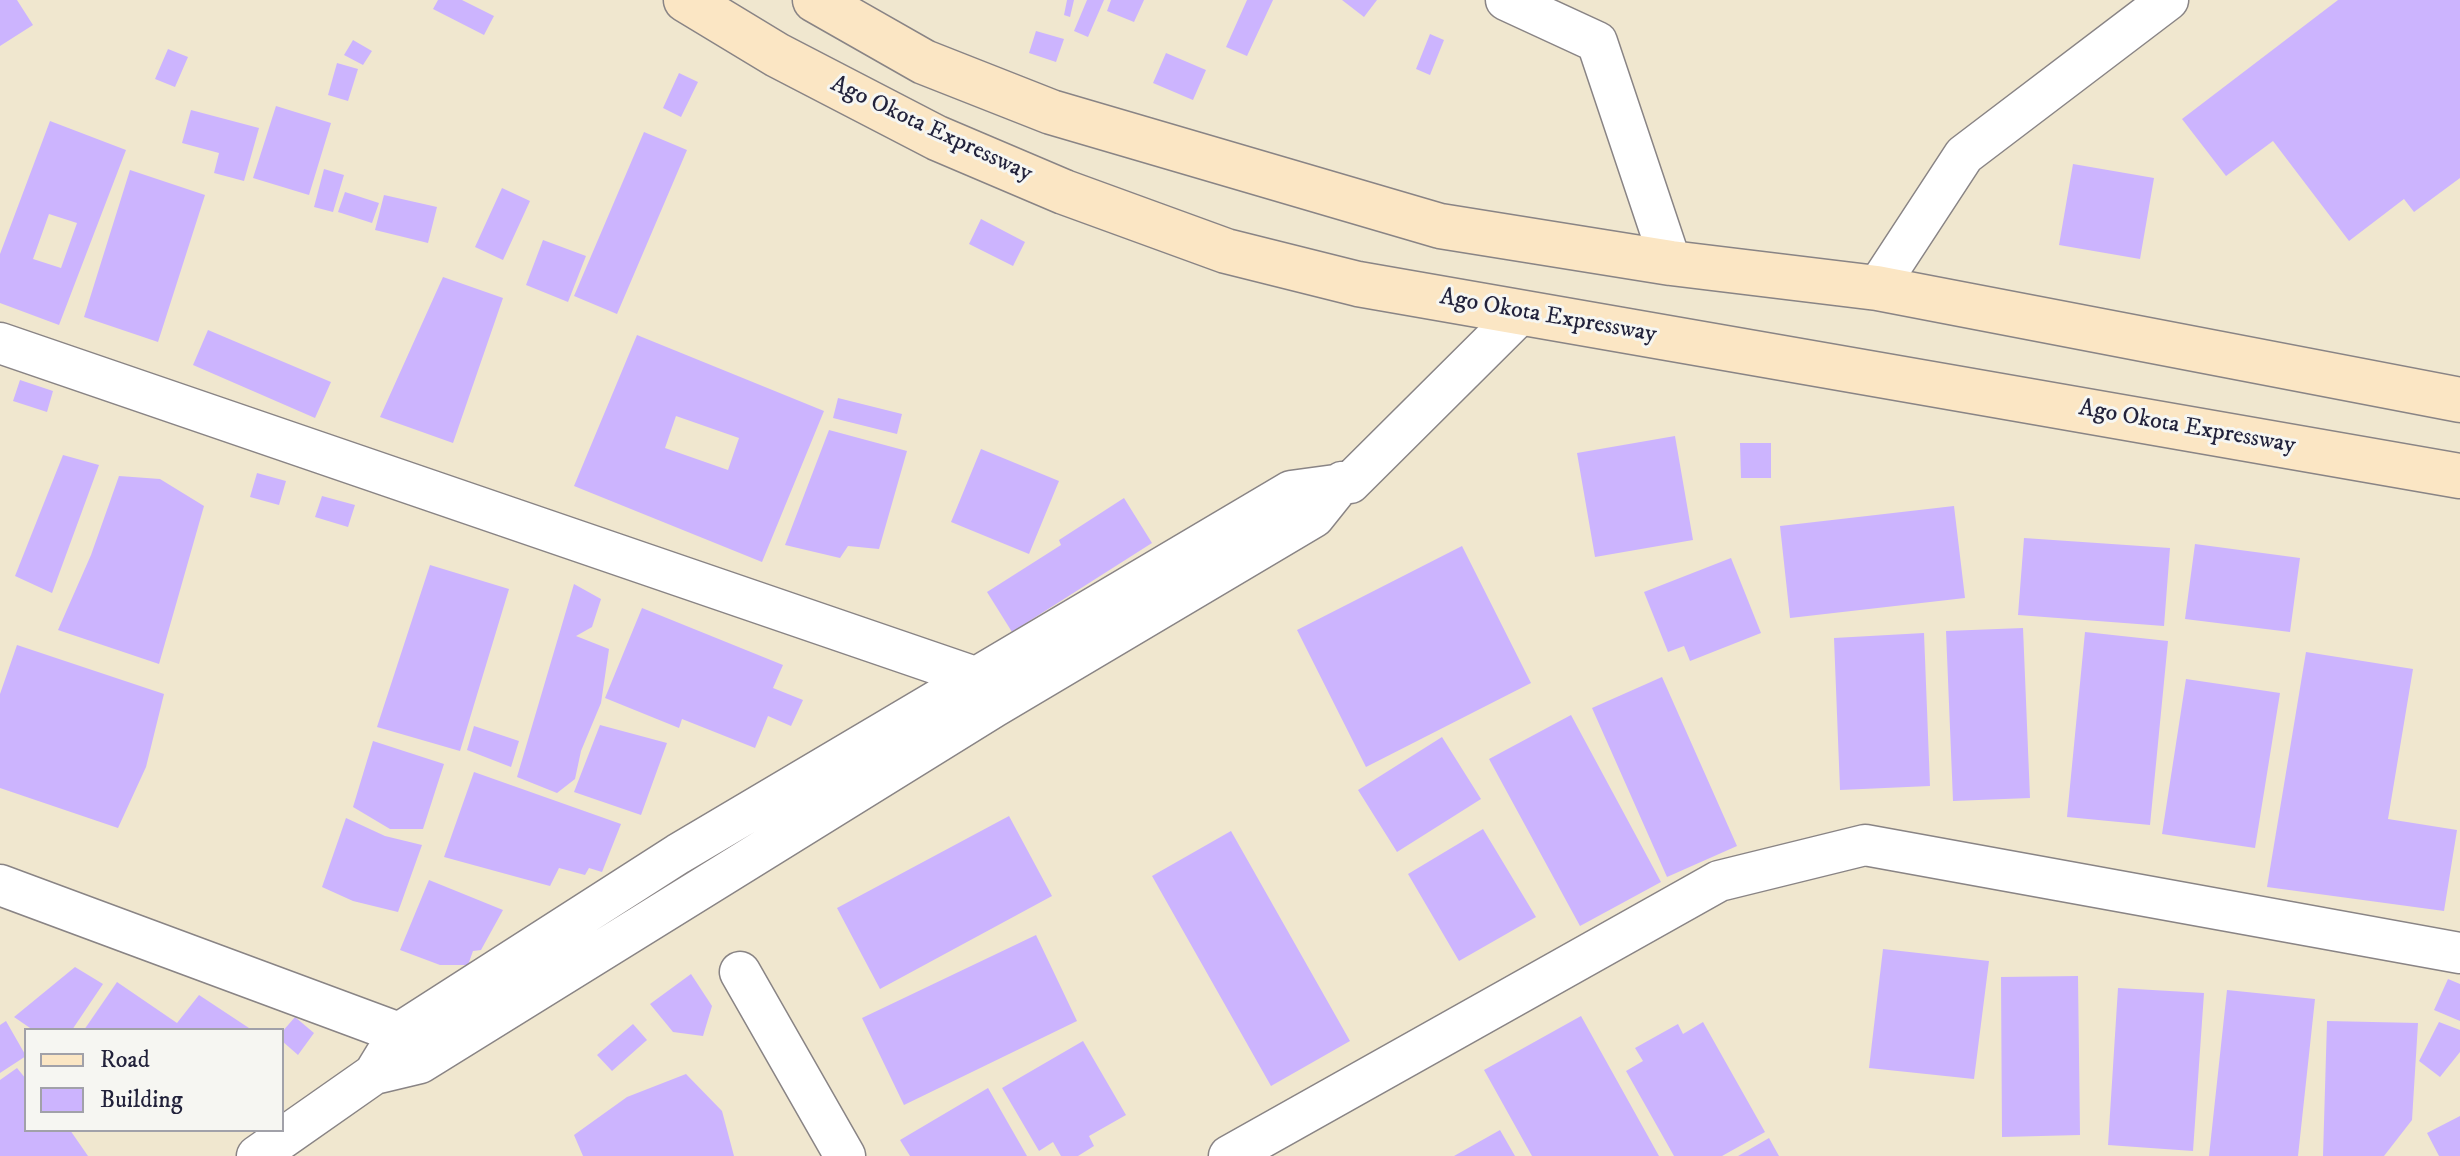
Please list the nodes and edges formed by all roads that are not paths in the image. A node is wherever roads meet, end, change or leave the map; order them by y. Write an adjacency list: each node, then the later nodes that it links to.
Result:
1 (686, 0): 7 (main road, Ago Okota Expressway)
2 (815, 0): 5 (main road)
3 (1506, 0): 5 (street)
4 (2168, 0): 6 (street)
5 (1671, 263): 6 (main road)
6 (1877, 288): 9 (main road)
7 (1522, 312): 10 (main road, Ago Okota Expressway); 11 (street)
8 (0, 343): 11 (street)
9 (2460, 400)
10 (2460, 476)
11 (985, 692): 15 (street)
12 (0, 885): 15 (street)
13 (2460, 953): 18 (street)
14 (740, 972): 17 (street)
15 (410, 1048): 16 (street)
16 (257, 1156)
17 (845, 1156)
18 (1229, 1156)

